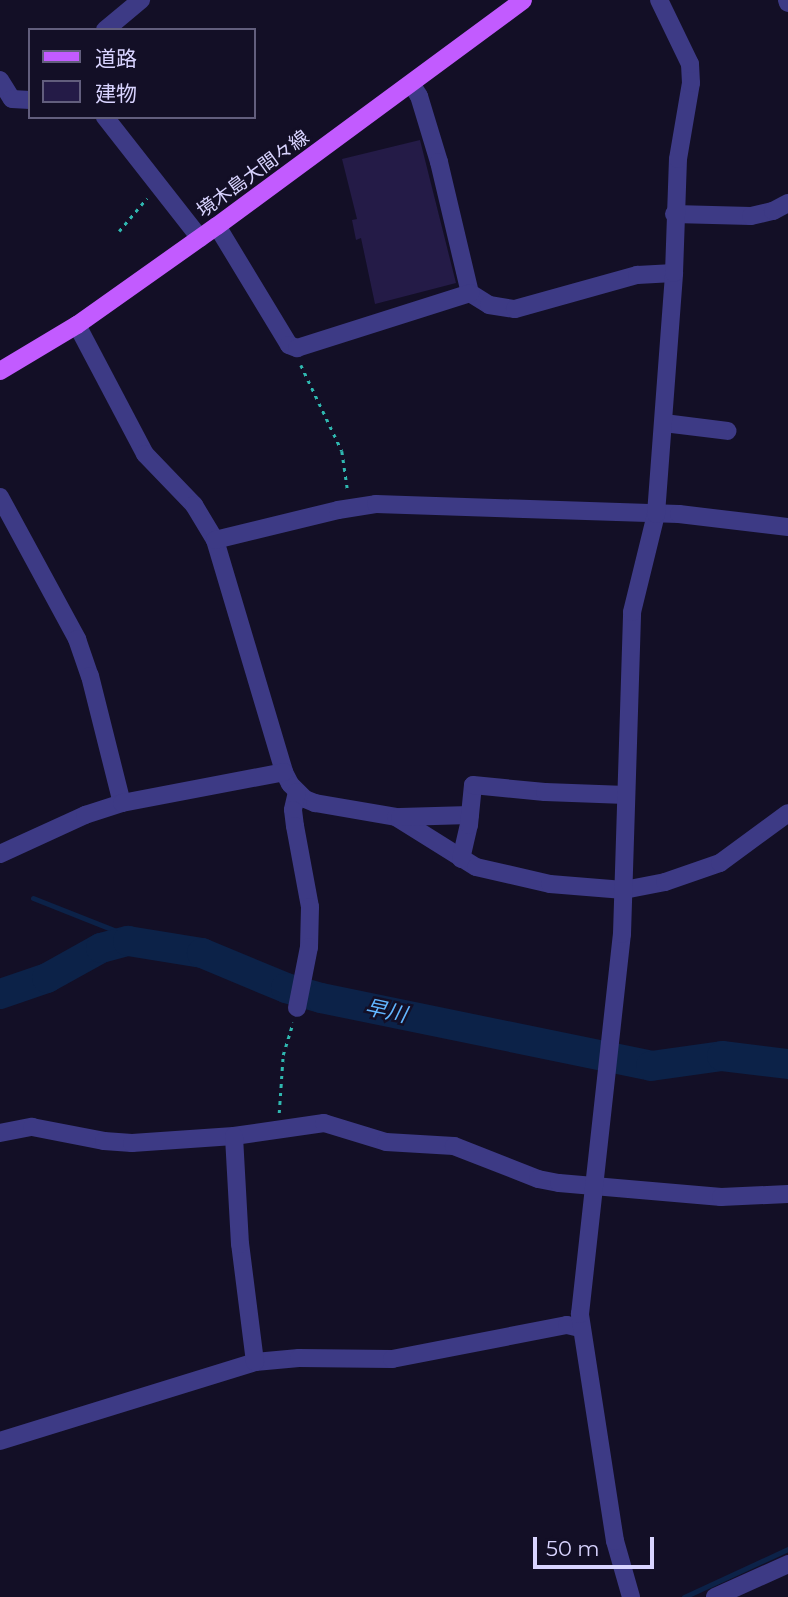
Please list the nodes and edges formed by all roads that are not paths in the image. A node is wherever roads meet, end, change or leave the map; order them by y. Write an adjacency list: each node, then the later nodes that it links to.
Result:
1 (141, 0): 4 (street)
2 (523, 0): 6 (main road, 境木島大間々線)
3 (659, 0): 10 (street)
4 (107, 28)
5 (0, 80): 7 (street)
6 (411, 85): 11 (main road, 境木島大間々線); 14 (street)
7 (28, 100)
8 (108, 119): 12 (street)
9 (788, 203): 10 (street)
10 (674, 214): 13 (street)
11 (217, 226): 12 (main road, 境木島大間々線); 14 (street)
12 (200, 238): 15 (main road, 境木島大間々線)
13 (674, 273): 14 (street); 17 (street)
14 (470, 293)
15 (77, 325): 16 (main road, 境木島大間々線); 22 (street)
16 (0, 371)
17 (664, 423): 18 (street); 20 (street)
18 (728, 431)
19 (0, 497): 26 (street)
20 (656, 514): 21 (street); 22 (street); 25 (street)
21 (788, 527)
22 (215, 540): 23 (street)
23 (284, 772): 24 (street); 26 (street)
24 (297, 792): 29 (street); 33 (street)
25 (626, 795): 28 (street); 32 (street)
26 (122, 803): 30 (street)
27 (788, 813): 32 (street)
28 (470, 815): 29 (street); 31 (street)
29 (396, 817): 31 (street)
30 (0, 855)
31 (461, 859): 32 (street)
32 (624, 890): 36 (street)
33 (297, 1008)
34 (0, 1133): 35 (street)
35 (234, 1136): 36 (street); 39 (street)
36 (592, 1188): 37 (street); 38 (street)
37 (788, 1194)
38 (580, 1328): 39 (street); 42 (street)
39 (255, 1362): 40 (street)
40 (0, 1441)
41 (788, 1564): 43 (street)
42 (631, 1597)
43 (715, 1597)

